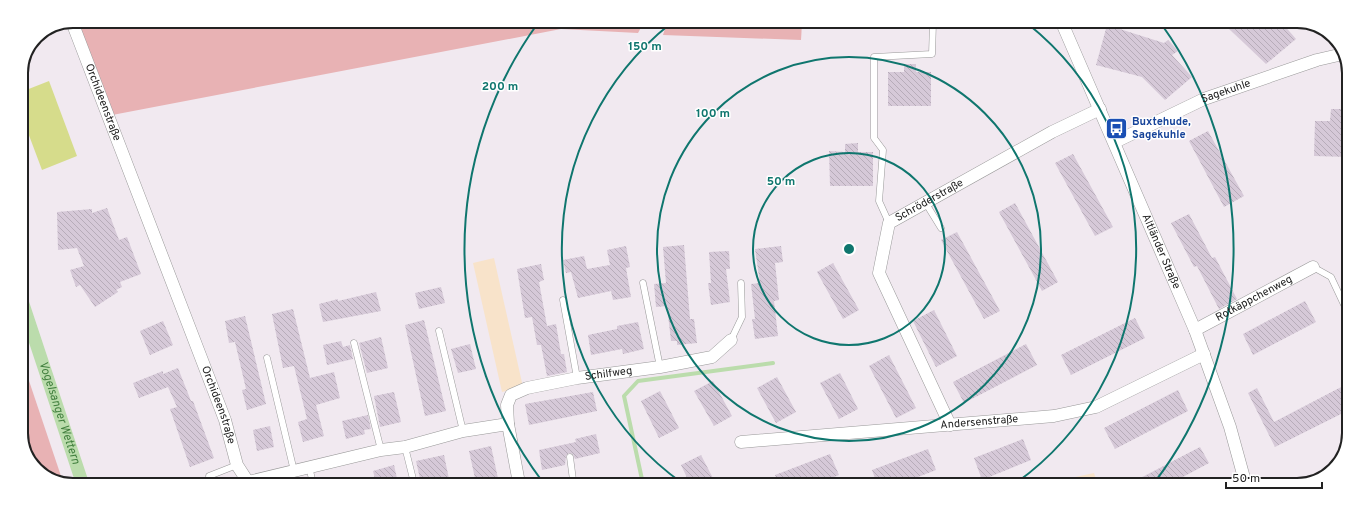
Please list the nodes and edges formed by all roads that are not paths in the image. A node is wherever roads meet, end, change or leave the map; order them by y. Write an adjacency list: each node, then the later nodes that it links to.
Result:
1 (74, 28): 30 (street, Orchideenstraße)
2 (933, 28): 8 (lane)
3 (1064, 28): 5 (street, Altländer Straße)
4 (1339, 55): 6 (street, Sagekuhle)
5 (1100, 108): 6 (street, Altländer Straße); 7 (street, Schröderstraße)
6 (1115, 142): 15 (street, Altländer Straße)
7 (925, 202): 8 (street, Schröderstraße); 9 (lane)
8 (889, 223): 24 (street, Schröderstraße)
9 (940, 228)
10 (1313, 267): 14 (lane); 15 (street, Rotkäppchenweg)
11 (741, 282): 17 (lane)
12 (643, 283): 21 (lane)
13 (563, 300): 22 (lane)
14 (1342, 300)
15 (1195, 330): 19 (street, Altländer Straße)
16 (438, 331): 25 (lane)
17 (732, 340): 21 (street, Schilfweg)
18 (354, 343): 28 (lane)
19 (1204, 354): 24 (street, Andersenstraße); 40 (street, Altländer Straße)
20 (267, 358): 32 (lane)
21 (660, 367): 22 (street, Schilfweg)
22 (577, 378): 23 (street, Schilfweg)
23 (508, 424): 25 (street, Orchideenstraße); 38 (street)
24 (950, 425): 26 (street, Andersenstraße)
25 (464, 431): 27 (street, Orchideenstraße)
26 (742, 442)
27 (405, 447): 28 (street, Orchideenstraße); 37 (lane)
28 (381, 450): 31 (street, Orchideenstraße)
29 (570, 457): 39 (lane)
30 (237, 465): 33 (lane); 34 (street, Orchideenstraße)
31 (309, 467): 32 (street, Orchideenstraße); 36 (lane)
32 (294, 471): 35 (street, Orchideenstraße)
33 (209, 478)
34 (245, 478)
35 (265, 478)
36 (312, 478)
37 (413, 478)
38 (518, 478)
39 (573, 478)
40 (1244, 478)

